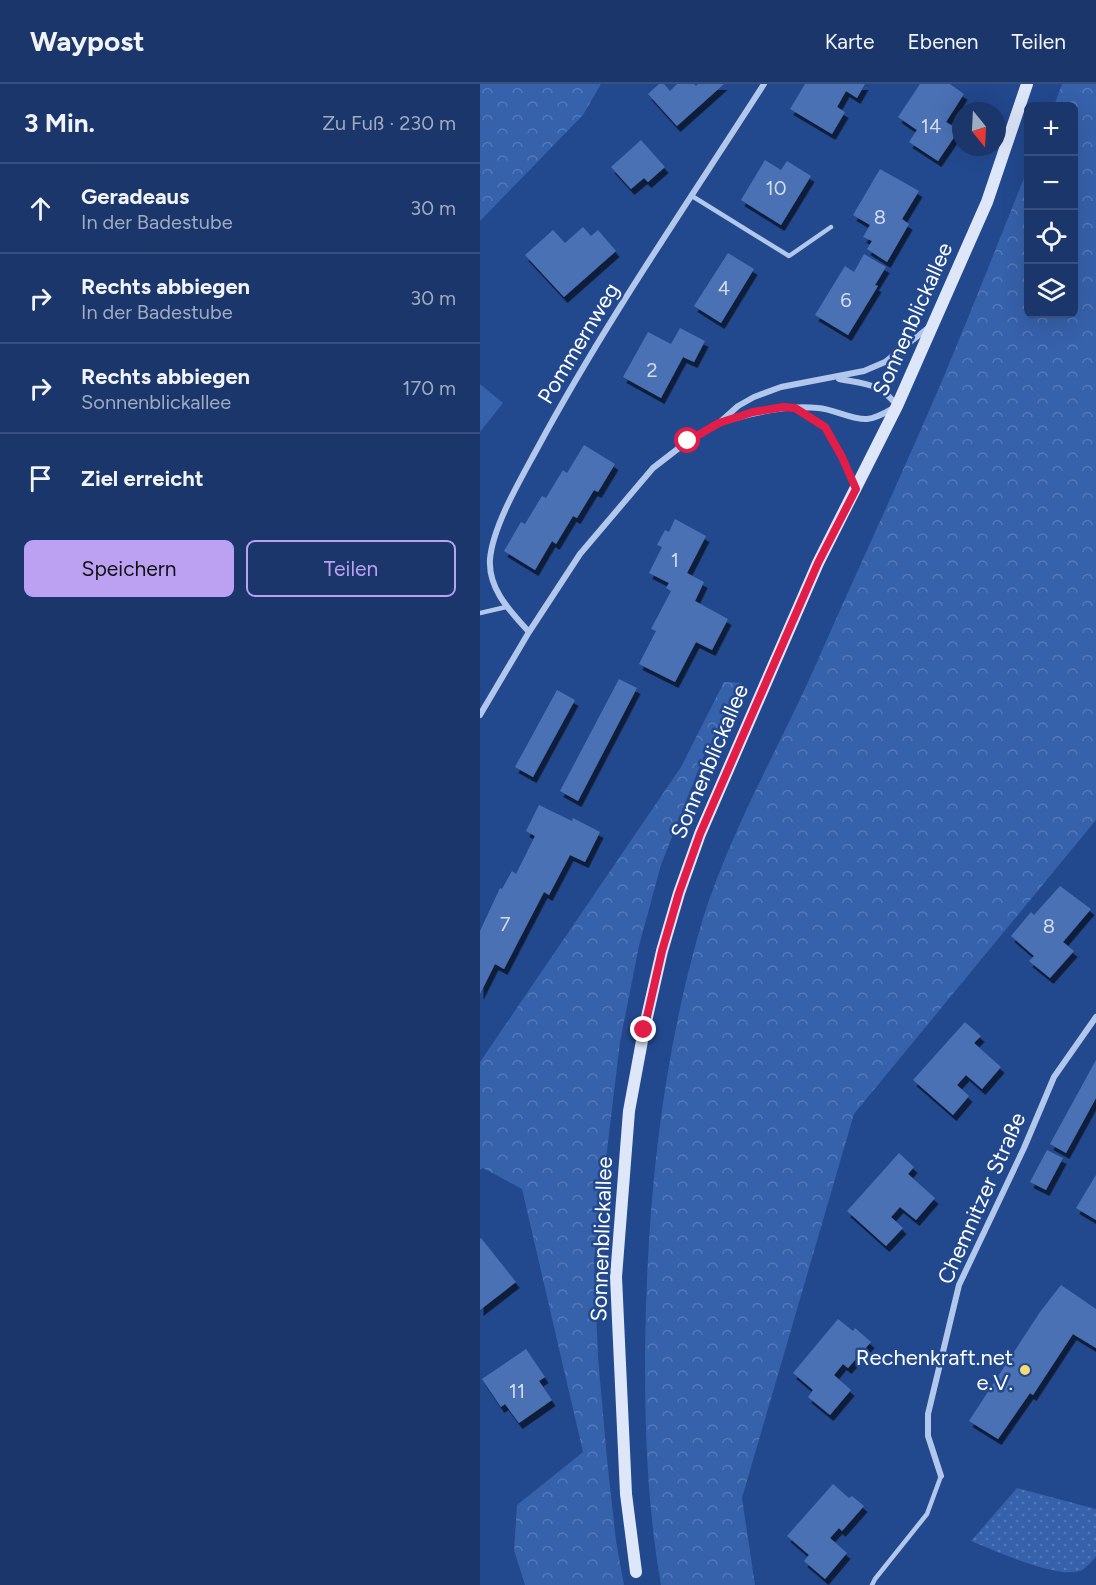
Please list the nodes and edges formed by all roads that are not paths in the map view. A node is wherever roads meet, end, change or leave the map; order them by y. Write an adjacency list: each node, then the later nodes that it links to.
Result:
1 (764, 84): 3 (street, Pommernweg)
2 (1027, 84): 5 (main road, Sonnenblickallee)
3 (692, 196): 4 (lane); 11 (street, Pommernweg)
4 (831, 227)
5 (933, 324): 6 (street); 7 (main road, Sonnenblickallee)
6 (834, 378): 7 (street); 9 (street)
7 (897, 406): 8 (street); 10 (main road, Sonnenblickallee)
8 (795, 408): 9 (street); 10 (street)
9 (719, 423): 13 (street)
10 (856, 489): 17 (main road, Sonnenblickallee)
11 (506, 607): 12 (lane); 13 (street, Pommernweg)
12 (480, 613)
13 (529, 632): 14 (street)
14 (480, 715)
15 (1096, 1017): 16 (street, Chemnitzer Straße)
16 (941, 1476): 18 (lane)
17 (636, 1572)
18 (872, 1585)

